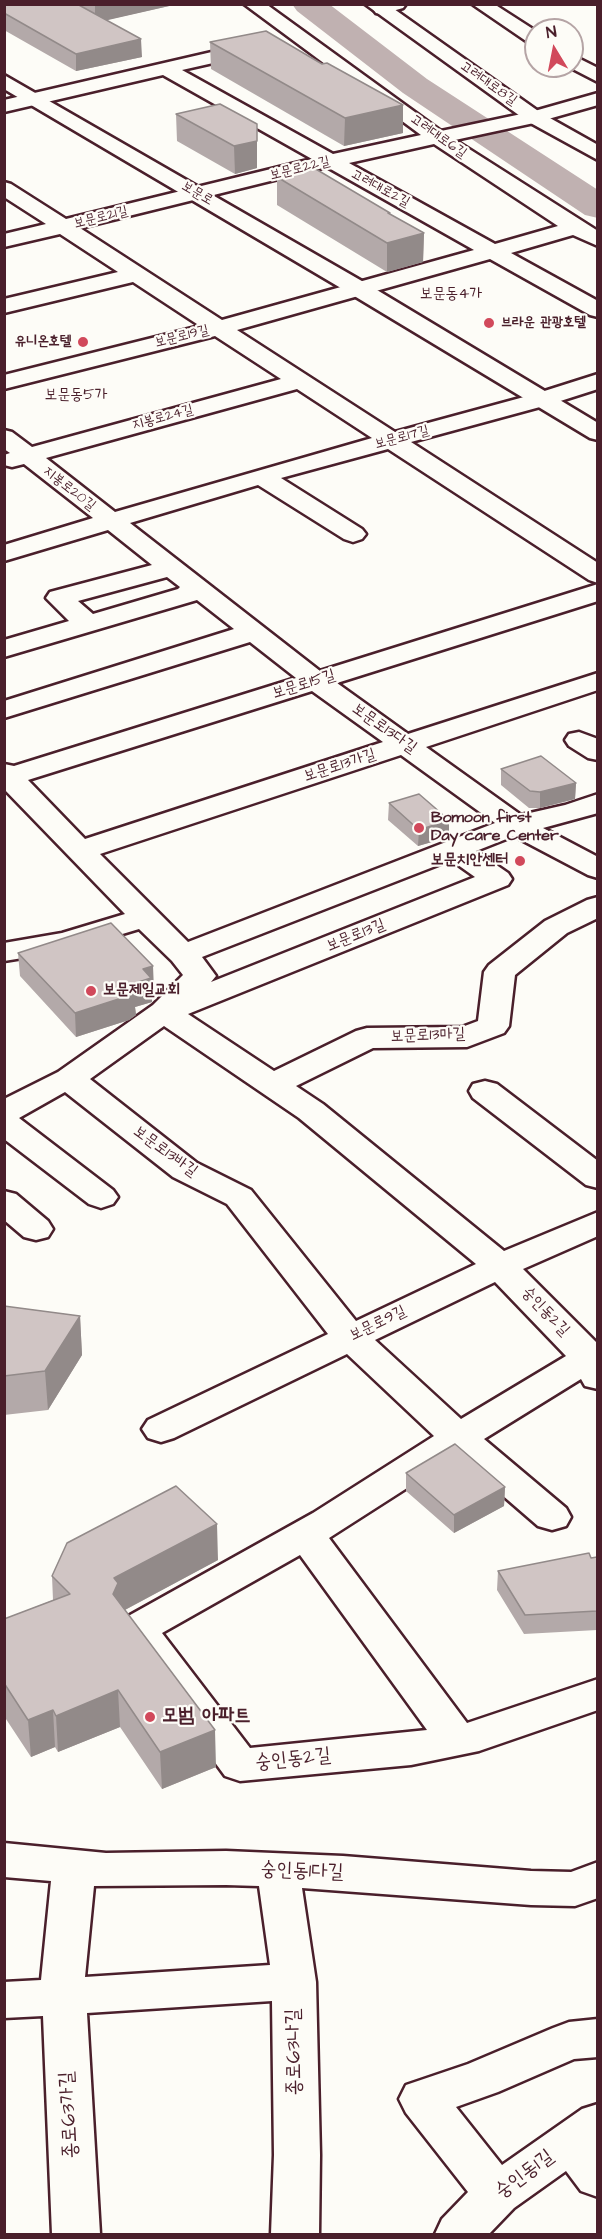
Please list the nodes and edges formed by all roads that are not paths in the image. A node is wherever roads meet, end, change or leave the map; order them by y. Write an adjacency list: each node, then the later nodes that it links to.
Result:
1 (253, 4): 5 (street, 고려대로6길)
2 (481, 4): 4 (street)
3 (384, 6): 13 (street, 고려대로8길)
4 (524, 31)
5 (300, 38): 6 (street); 14 (street, 고려대로6길)
6 (164, 68): 10 (street); 16 (street, 고려대로2길)
7 (584, 68): 8 (street)
8 (597, 76)
9 (4, 81): 10 (street, 보문로)
10 (35, 99): 12 (street); 18 (street, 보문로)
11 (597, 99): 13 (street)
12 (4, 106)
13 (534, 117): 14 (street, 보문로22길); 15 (street, 고려대로8길)
14 (436, 137): 16 (street, 보문로22길); 20 (street, 고려대로6길)
15 (597, 154)
16 (328, 161): 18 (street, 보문로22길); 23 (street, 고려대로2길)
17 (4, 188): 19 (street)
18 (198, 194): 19 (street, 보문로21길); 25 (street, 보문로)
19 (64, 227): 22 (street, 보문로21길); 24 (street)
20 (576, 228): 21 (street, 고려대로6길); 23 (street)
21 (597, 240)
22 (4, 241)
23 (494, 252): 25 (street); 27 (street, 고려대로2길)
24 (137, 274): 26 (street); 28 (street)
25 (359, 289): 28 (street, 보문로19길); 32 (street, 보문로)
26 (4, 306)
27 (597, 310)
28 (219, 328): 29 (street); 31 (street, 보문로19길)
29 (300, 381): 35 (street); 36 (street, 지봉로24길)
30 (597, 381): 32 (street, 보문로17길)
31 (4, 382)
32 (543, 399): 33 (street, 보문로); 35 (street, 보문로17길)
33 (597, 433)
34 (4, 437): 36 (street, 지봉로20길)
35 (392, 441): 37 (street, 보문로17길); 42 (street)
36 (16, 459): 38 (street, 지봉로20길)
37 (261, 476): 38 (street, 보문로17길); 39 (street)
38 (112, 522): 40 (street, 보문로17길); 41 (street, 보문로13다길)
39 (353, 534)
40 (4, 553)
41 (171, 568): 43 (street, 보문로13다길); 45 (street)
42 (597, 575)
43 (194, 586): 45 (street); 46 (street, 보문로13다길)
44 (597, 592): 48 (street, 보문로15길)
45 (88, 624): 47 (street)
46 (253, 632): 48 (street, 보문로13다길); 50 (street)
47 (4, 649)
48 (316, 681): 51 (street, 보문로13다길); 52 (street, 보문로15길)
49 (597, 681): 51 (street, 보문로13가길)
50 (4, 710)
51 (406, 745): 54 (street, 보문로13다길); 56 (street, 보문로13가길)
52 (7, 775): 56 (street, 보문로13길)
53 (597, 803): 54 (street)
54 (516, 825): 55 (street); 57 (street, 보문로13다길)
55 (454, 849): 61 (street); 62 (street, 보문로13길)
56 (81, 850): 59 (street, 보문로13길)
57 (597, 869)
58 (597, 906): 64 (street, 보문로13마길)
59 (145, 918): 60 (street); 61 (street, 보문로13길)
60 (4, 952)
61 (183, 954): 62 (street, 보문로13길)
62 (164, 1012): 63 (street, 보문로13길); 64 (street)
63 (69, 1079): 66 (street); 74 (street, 보문로13바길)
64 (272, 1085): 73 (street)
65 (486, 1091): 68 (street)
66 (4, 1113)
67 (4, 1122): 69 (street)
68 (597, 1178)
69 (101, 1197)
70 (4, 1201): 72 (street)
71 (597, 1223): 73 (street, 보문로9길)
72 (36, 1229)
73 (500, 1266): 74 (street, 보문로9길); 75 (street, 숭인동2길)
74 (350, 1337): 76 (street, 보문로9길); 77 (street)
75 (595, 1364): 77 (street, 숭인동2길)
76 (161, 1429)
77 (459, 1438): 78 (street); 79 (street, 숭인동2길)
78 (552, 1517)
79 (305, 1534): 81 (street); 81 (street, 숭인동2길)
80 (597, 1694): 81 (street, 숭인동2길)
81 (457, 1740)
82 (4, 1860): 83 (street, 숭인동1다길)
83 (74, 1868): 84 (street, 숭인동1다길); 87 (street, 종로63가길)
84 (278, 1870): 85 (street, 숭인동1다길); 86 (street, 종로63나길)
85 (597, 1879)
86 (294, 1982): 87 (street); 93 (street, 종로63나길)
87 (63, 1996): 88 (street); 92 (street, 종로63가길)
88 (4, 2000)
89 (597, 2038): 91 (street)
90 (588, 2147): 91 (street, 숭인동1길)
91 (497, 2194): 94 (street, 숭인동1길)
92 (76, 2235)
93 (295, 2235)
94 (459, 2235)

